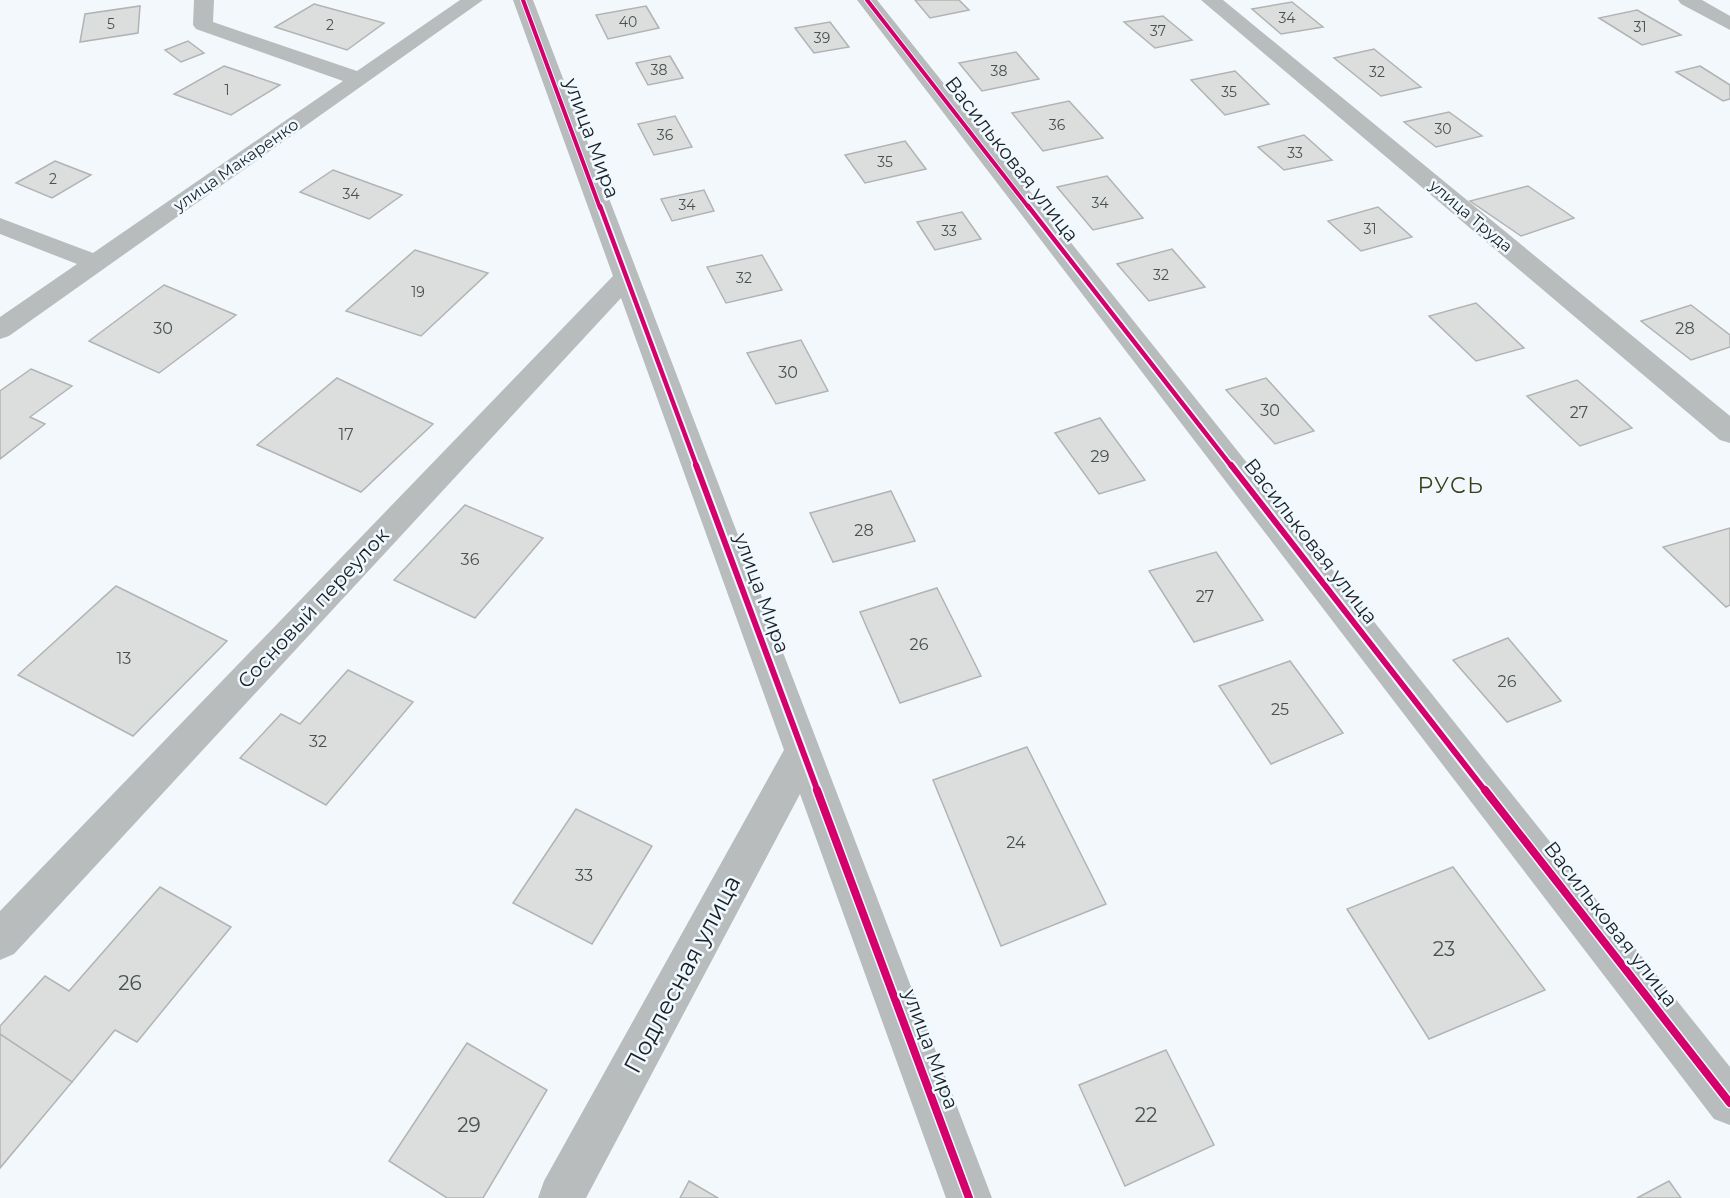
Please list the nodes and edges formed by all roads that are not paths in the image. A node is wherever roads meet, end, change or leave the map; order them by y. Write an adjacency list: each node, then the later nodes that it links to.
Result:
1 (204, 0): 8 (street)
2 (473, 0): 8 (street, улица Макаренко)
3 (523, 0): 11 (street, улица Мира)
4 (867, 0): 16 (street, Васильковая улица)
5 (1211, 0): 13 (street, улица Труда)
6 (1688, 0): 7 (street)
7 (1730, 24)
8 (359, 79): 10 (street, улица Макаренко)
9 (0, 225): 10 (street)
10 (96, 263): 12 (street, улица Макаренко)
11 (626, 277): 14 (street, улица Мира); 15 (street, Сосновый переулок)
12 (0, 330)
13 (1730, 432)
14 (802, 751): 17 (street, Подлесная улица); 18 (street, улица Мира)
15 (0, 940)
16 (1730, 1103)
17 (561, 1198)
18 (969, 1198)

